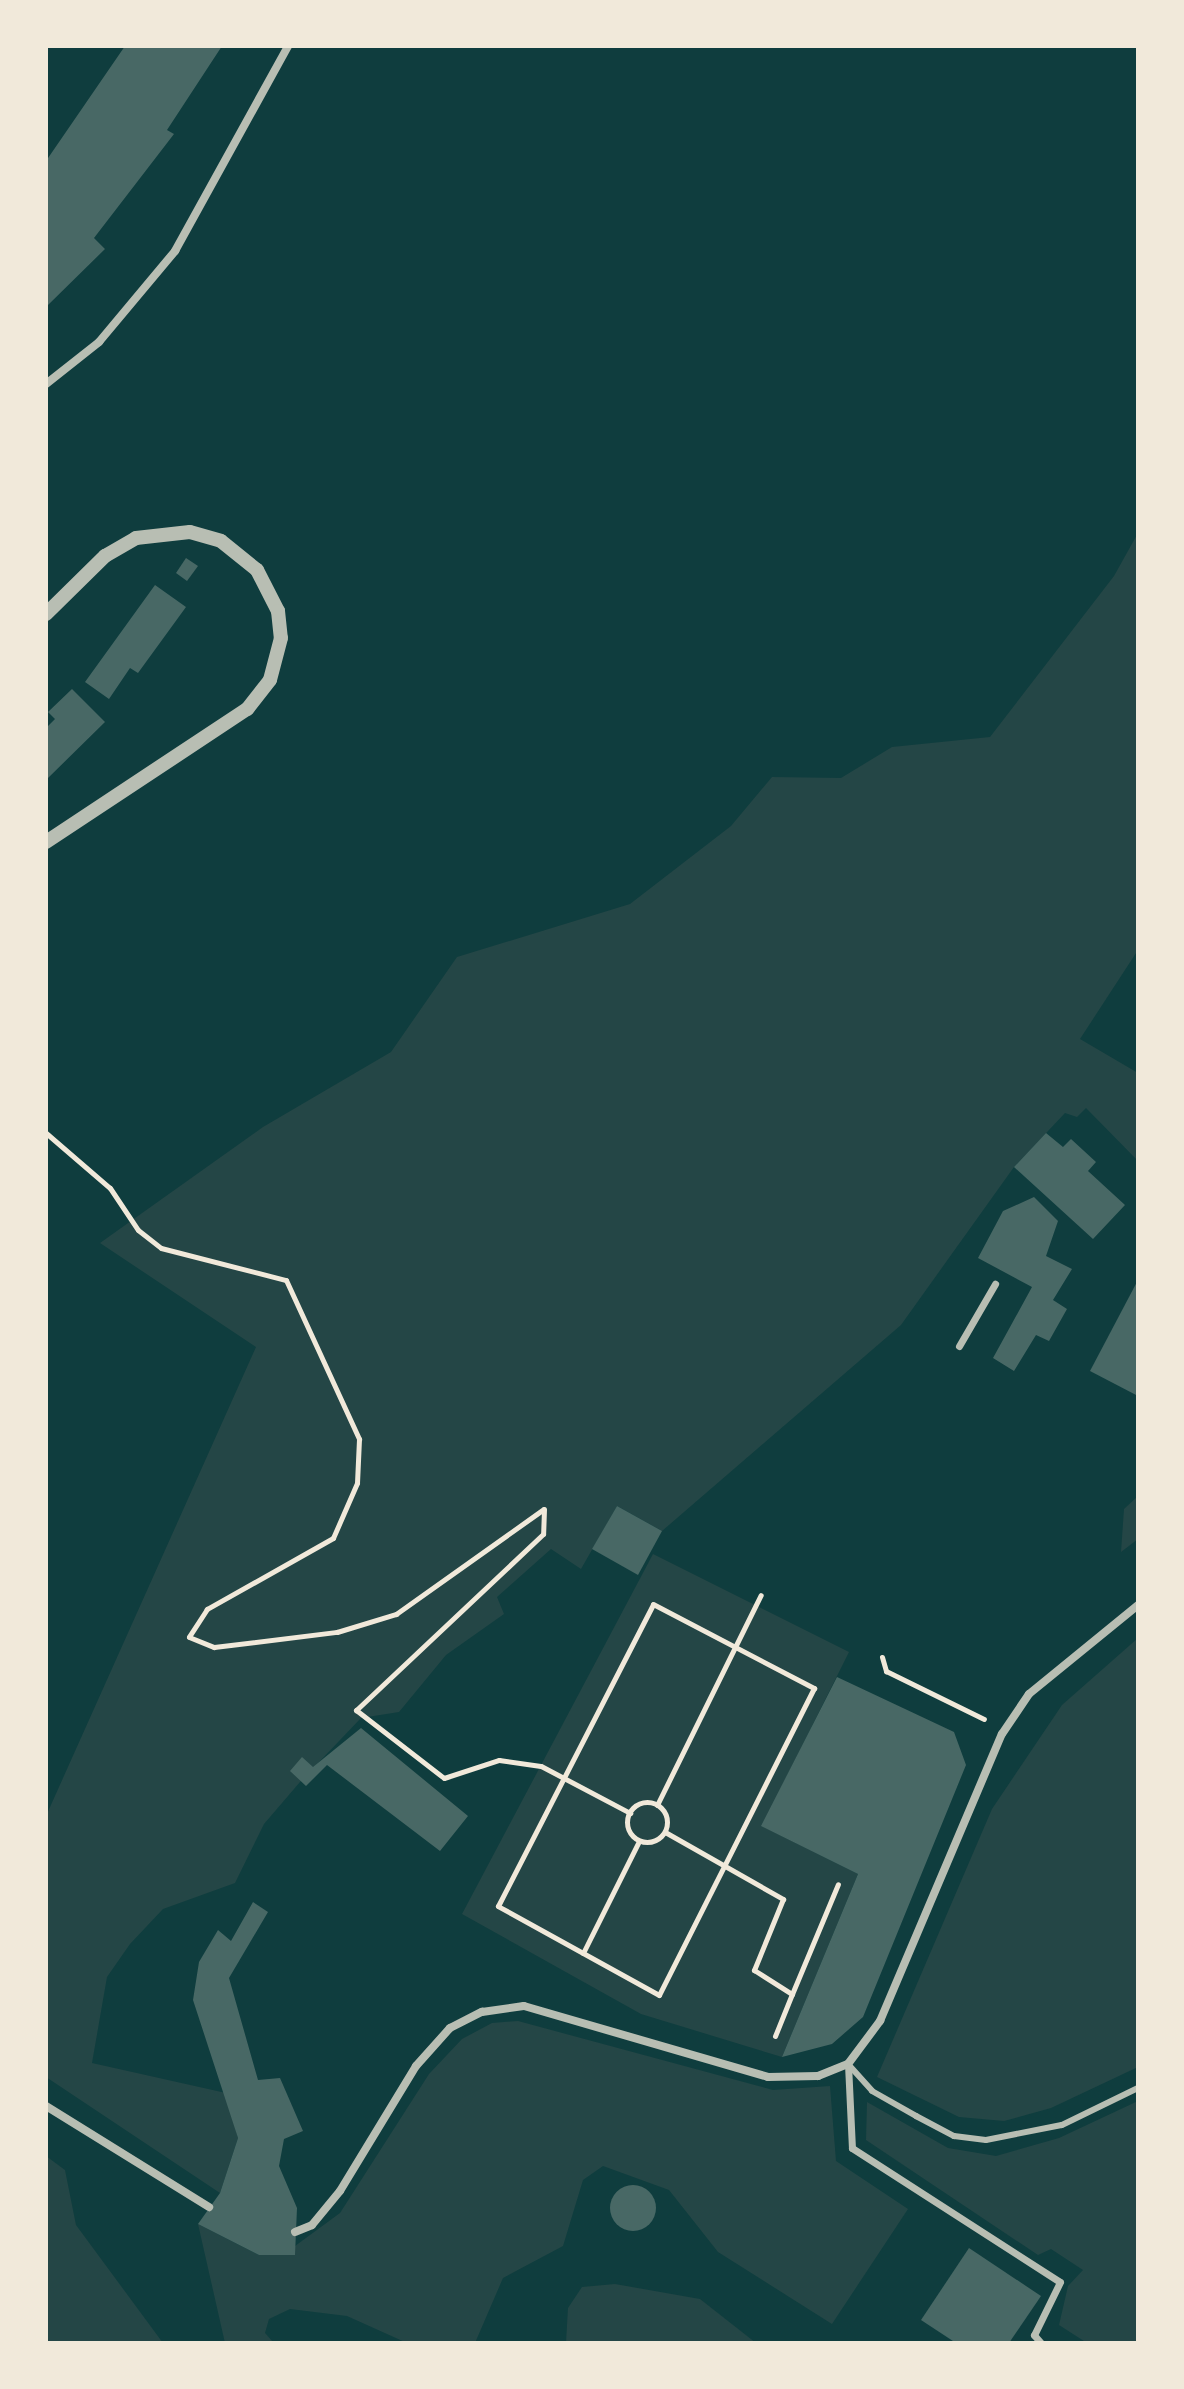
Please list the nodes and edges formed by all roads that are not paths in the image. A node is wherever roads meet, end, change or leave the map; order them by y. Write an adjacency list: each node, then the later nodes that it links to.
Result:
1 (288, 46): 2 (street)
2 (46, 384)
3 (46, 614): 4 (street)
4 (46, 842)
5 (995, 1284): 6 (street)
6 (959, 1346)
7 (1138, 1605): 8 (street)
8 (848, 2064): 9 (lane); 12 (street); 13 (street)
9 (1138, 2088)
10 (46, 2106): 11 (street)
11 (209, 2207)
12 (295, 2232)
13 (1041, 2343)

